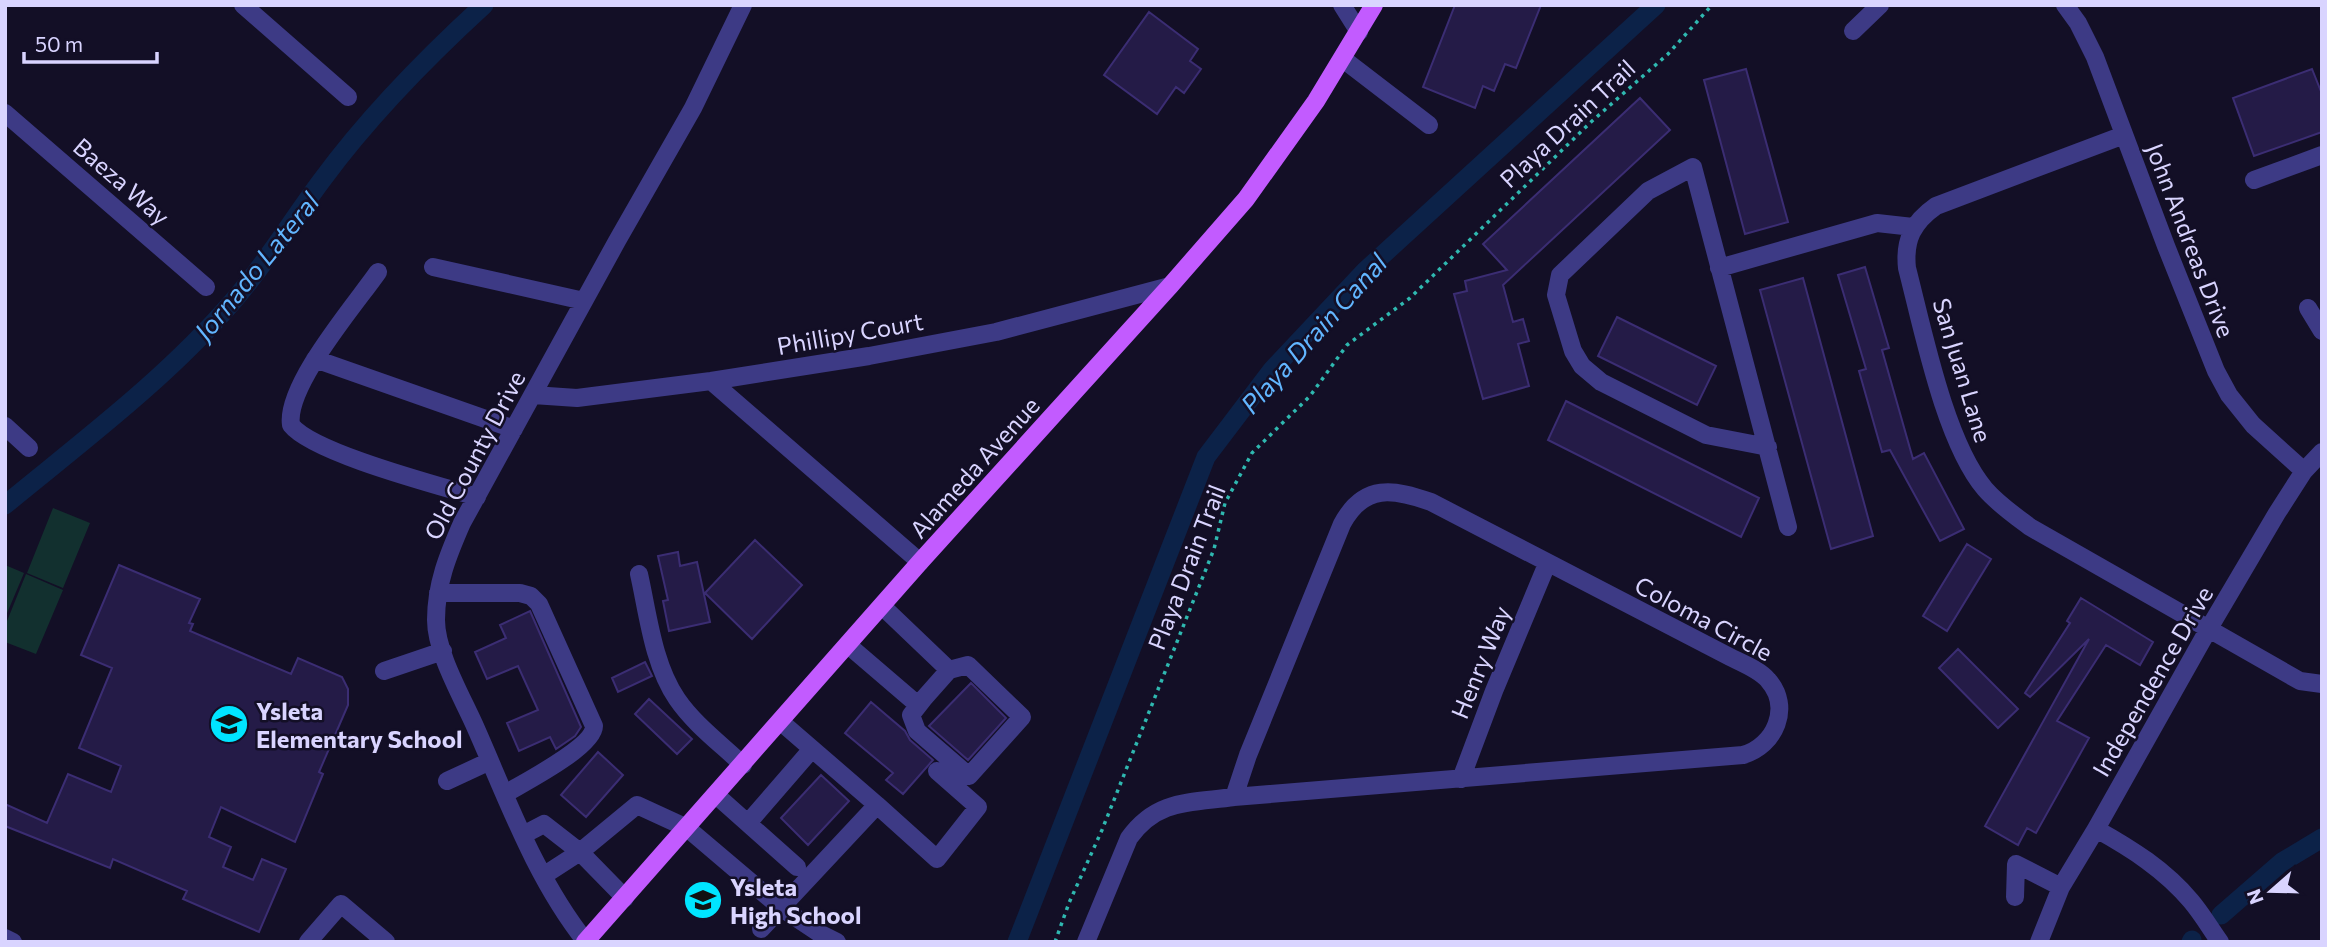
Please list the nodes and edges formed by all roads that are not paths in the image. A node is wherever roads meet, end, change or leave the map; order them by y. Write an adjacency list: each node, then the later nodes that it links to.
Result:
1 (243, 5): 10 (street)
2 (743, 5): 22 (street, Old County Drive)
3 (1342, 5): 8 (street)
4 (1374, 5): 8 (main road, Alameda Avenue)
5 (1880, 5): 7 (street)
6 (2065, 5): 13 (street, John Andreas Drive)
7 (1853, 31)
8 (1359, 32): 9 (main road, Alameda Avenue)
9 (1343, 59): 12 (street); 20 (main road, Alameda Avenue)
10 (348, 97)
11 (5, 113): 21 (street, Baeza Way)
12 (1429, 125)
13 (2124, 135): 16 (street); 33 (street, John Andreas Drive)
14 (2322, 155): 15 (street)
15 (2254, 180)
16 (1913, 227): 18 (street); 41 (street, San Juan Lane)
17 (433, 267): 22 (street)
18 (1720, 268): 30 (street); 30 (street)
19 (378, 272): 25 (street)
20 (1170, 286): 26 (street, Phillipy Court); 36 (main road, Alameda Avenue)
21 (206, 287)
22 (584, 301): 27 (street, Old County Drive)
23 (2308, 308): 24 (street)
24 (2322, 331)
25 (315, 359): 29 (street); 34 (street)
26 (711, 381): 27 (street, Phillipy Court); 36 (street)
27 (533, 395): 29 (street, Old County Drive)
28 (5, 426): 31 (street)
29 (514, 429): 34 (street, Old County Drive)
30 (1768, 447): 35 (street)
31 (29, 448)
32 (2322, 452): 33 (street, Independence Drive)
33 (2304, 471): 41 (street, Independence Drive)
34 (477, 497): 39 (street, Old County Drive)
35 (1788, 527)
36 (920, 562): 40 (main road, Alameda Avenue)
37 (1546, 564): 53 (street, Henry Way); 53 (street, Coloma Circle); 57 (street, Coloma Circle)
38 (639, 573): 51 (street)
39 (438, 593): 43 (street, Old County Drive); 55 (street)
40 (882, 606): 42 (main road, Alameda Avenue); 44 (street)
41 (2208, 630): 46 (street, San Juan Lane); 61 (street, Independence Drive)
42 (848, 645): 47 (street); 48 (main road, Alameda Avenue)
43 (443, 651): 45 (street); 50 (street, Old County Drive)
44 (949, 670): 47 (street); 47 (street)
45 (384, 671)
46 (2322, 684)
47 (925, 697)
48 (781, 722): 49 (street); 51 (main road, Alameda Avenue)
49 (812, 749): 58 (street); 59 (street)
50 (490, 761): 54 (street); 55 (street, Old County Drive)
51 (743, 765): 56 (main road, Alameda Avenue)
52 (937, 771): 58 (street)
53 (1461, 779): 57 (street, Coloma Circle)
54 (447, 781)
55 (505, 794): 62 (street, Old County Drive)
56 (716, 795): 59 (street); 60 (main road, Alameda Avenue)
57 (1234, 797): 79 (street, Coloma Circle)
58 (877, 805): 69 (street)
59 (748, 823): 64 (street)
60 (687, 828): 63 (street); 68 (main road, Alameda Avenue); 69 (street)
61 (2096, 830): 66 (street, Independence Drive); 81 (street)
62 (523, 835): 63 (street); 65 (street, Old County Drive)
63 (580, 852): 65 (street); 68 (street)
64 (797, 867)
65 (543, 876): 77 (street, Old County Drive)
66 (2061, 887): 67 (street); 80 (street, Independence Drive)
67 (2015, 897)
68 (625, 898): 77 (main road, Alameda Avenue)
69 (780, 907): 71 (street); 78 (street)
70 (328, 919): 74 (street); 75 (street); 76 (street)
71 (761, 929)
72 (5, 938): 73 (street)
73 (13, 942)
74 (308, 942)
75 (325, 942)
76 (386, 942)
77 (585, 942)
78 (837, 942)
79 (1086, 942)
80 (2039, 942)
81 (2220, 942)

